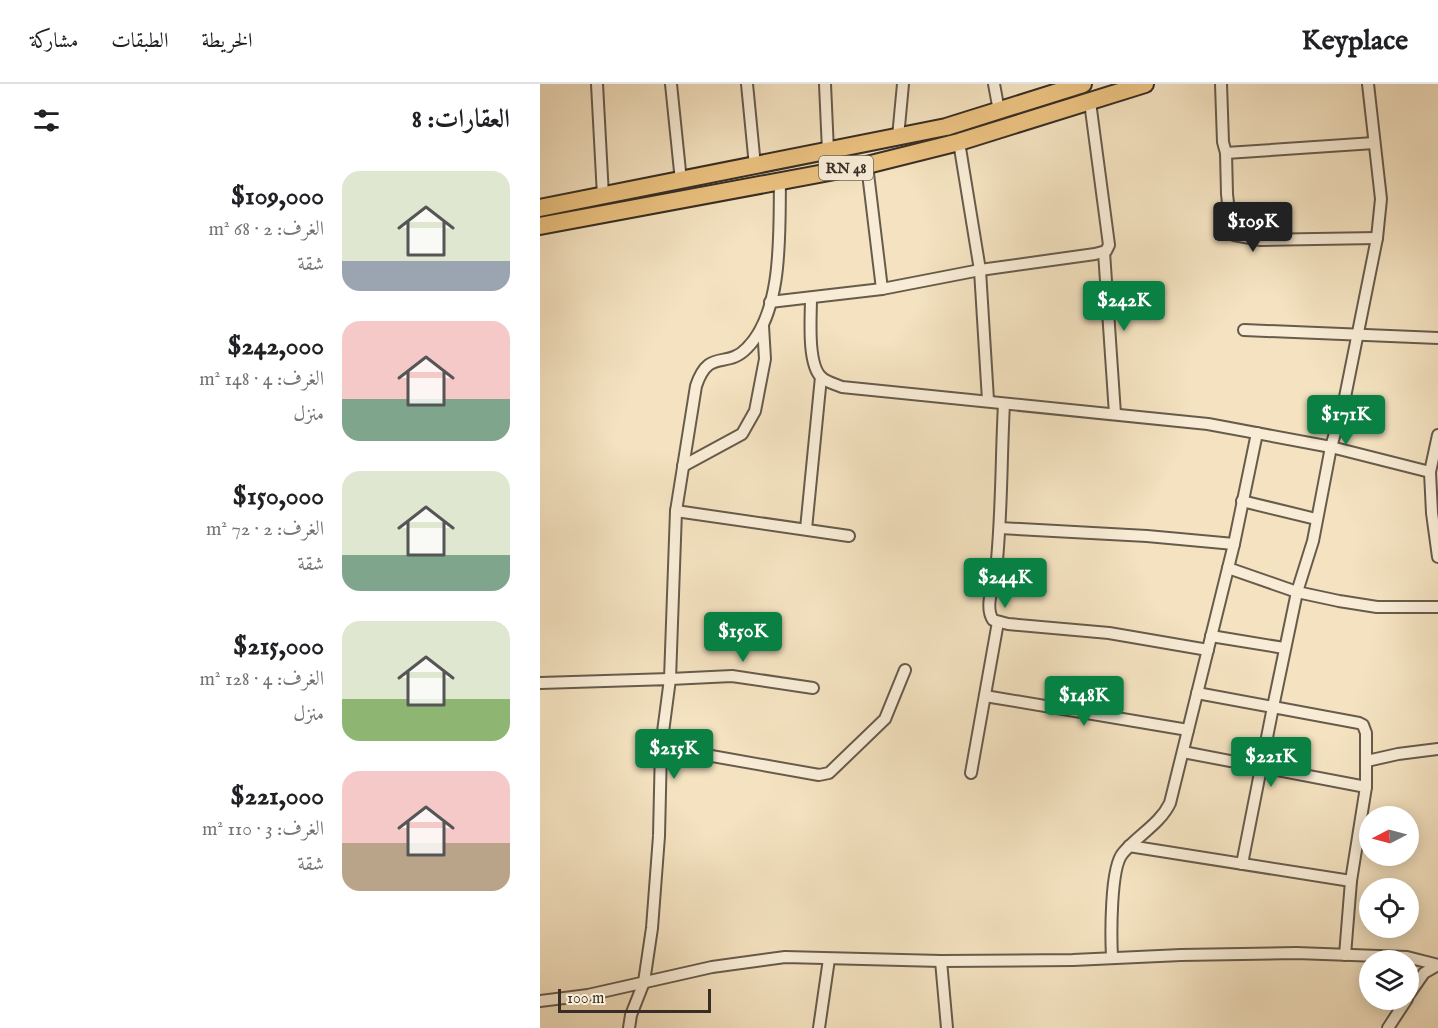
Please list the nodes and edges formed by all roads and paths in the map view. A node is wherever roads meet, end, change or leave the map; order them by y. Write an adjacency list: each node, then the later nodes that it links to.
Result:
1 (597, 84): 22 (street)
2 (671, 84): 21 (street)
3 (747, 84): 19 (street)
4 (825, 84): 16 (street)
5 (903, 84): 13 (street)
6 (994, 84): 12 (street)
7 (1083, 84): 12 (highway, RN 48)
8 (1145, 84): 11 (highway, RN 48)
9 (1221, 84): 17 (street)
10 (1368, 84): 15 (street)
11 (1090, 102): 14 (highway, RN 48); 26 (street)
12 (999, 111): 13 (highway, RN 48)
13 (898, 137): 16 (highway, RN 48)
14 (959, 142): 18 (highway, RN 48); 27 (street)
15 (1374, 143): 17 (street); 25 (street)
16 (828, 151): 19 (highway, RN 48)
17 (1226, 153): 25 (street)
18 (867, 165): 20 (highway, RN 48); 28 (street)
19 (755, 166): 21 (highway, RN 48)
20 (780, 180): 24 (highway, RN 48); 30 (street)
21 (681, 181): 22 (highway, RN 48)
22 (603, 196): 23 (highway, RN 48)
23 (540, 208)
24 (540, 226)
25 (1377, 238): 33 (street)
26 (1104, 252): 27 (street); 38 (street)
27 (980, 270): 28 (street); 36 (street)
28 (882, 289): 29 (street)
29 (811, 298): 30 (street); 35 (street)
30 (770, 302): 31 (street)
31 (762, 326): 42 (street); 42 (street)
32 (1244, 330): 33 (street)
33 (1358, 336): 34 (street); 41 (street)
34 (1438, 338)
35 (821, 377): 36 (street); 48 (street)
36 (988, 400): 37 (street)
37 (1004, 404): 38 (street); 47 (street)
38 (1115, 414): 39 (street)
39 (1257, 433): 41 (street); 44 (street)
40 (1438, 435): 43 (street)
41 (1331, 447): 43 (street); 46 (street)
42 (683, 466): 45 (street)
43 (1430, 472): 51 (street)
44 (1242, 501): 46 (street); 50 (street)
45 (676, 510): 48 (street); 60 (street)
46 (1316, 519): 53 (street)
47 (1000, 528): 50 (street); 55 (street)
48 (806, 529): 49 (street)
49 (849, 536)
50 (1234, 544): 52 (street)
51 (1438, 557)
52 (1228, 568): 53 (street); 56 (street)
53 (1297, 592): 54 (street); 57 (street)
54 (1438, 607)
55 (998, 622): 58 (street); 64 (street)
56 (1211, 636): 57 (street); 58 (street)
57 (1284, 648): 65 (street)
58 (1208, 650): 63 (street)
59 (905, 670): 67 (street)
60 (670, 680): 61 (street); 62 (street); 67 (street)
61 (540, 684)
62 (813, 688)
63 (1197, 693): 65 (street); 66 (street)
64 (985, 696): 66 (street); 72 (street)
65 (1273, 707): 70 (street); 71 (street)
66 (1188, 730): 69 (street)
67 (660, 747): 83 (street)
68 (1438, 749): 70 (street)
69 (1183, 752): 71 (street); 74 (street)
70 (1367, 761): 73 (street)
71 (1261, 766): 73 (street); 75 (street)
72 (971, 773)
73 (1366, 787): 76 (street)
74 (1129, 846): 75 (street); 78 (street)
75 (1242, 864): 76 (street)
76 (1351, 881): 77 (street)
77 (1345, 955): 78 (street); 81 (street)
78 (1112, 957): 80 (street)
79 (829, 959): 80 (street); 83 (street); 87 (street)
80 (941, 961): 88 (street)
81 (1438, 965): 82 (street)
82 (1419, 981)
83 (644, 982): 84 (street); 86 (street)
84 (540, 1001)
85 (1400, 1010): 89 (street)
86 (629, 1028)
87 (819, 1028)
88 (947, 1028)
89 (1388, 1028)

